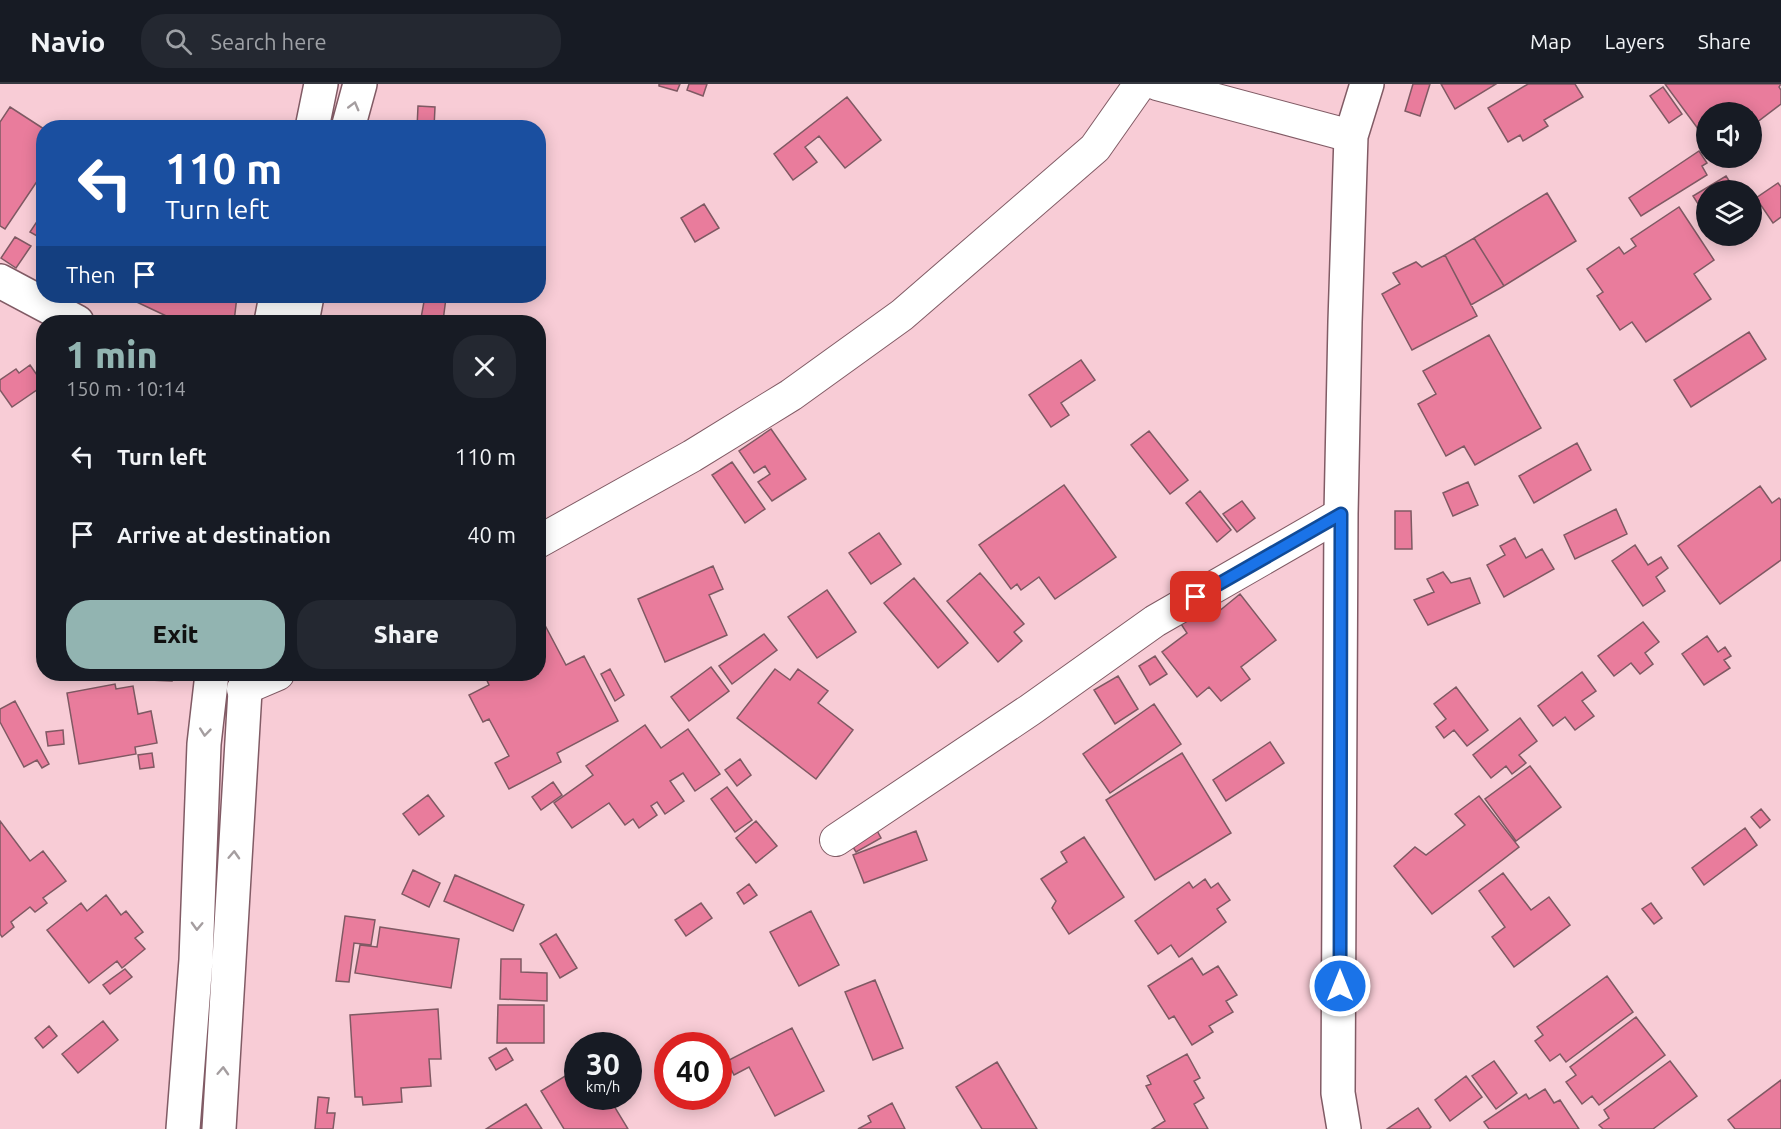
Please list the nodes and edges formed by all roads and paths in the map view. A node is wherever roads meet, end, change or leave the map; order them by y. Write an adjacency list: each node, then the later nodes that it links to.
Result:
1 (321, 84): 6 (street)
2 (360, 84): 7 (street, one-way to 2)
3 (1140, 84): 14 (street)
4 (1157, 84): 8 (street)
5 (1367, 84): 8 (street)
6 (314, 120)
7 (350, 120)
8 (1351, 136): 13 (street)
9 (0, 281): 10 (street)
10 (36, 300)
11 (41, 303): 12 (street)
12 (64, 315)
13 (1341, 514): 17 (street); 20 (street)
14 (546, 538)
15 (211, 681): 18 (street, one-way to 18)
16 (244, 681): 19 (street, one-way to 16)
17 (836, 840)
18 (183, 1129)
19 (219, 1129)
20 (1344, 1129)

